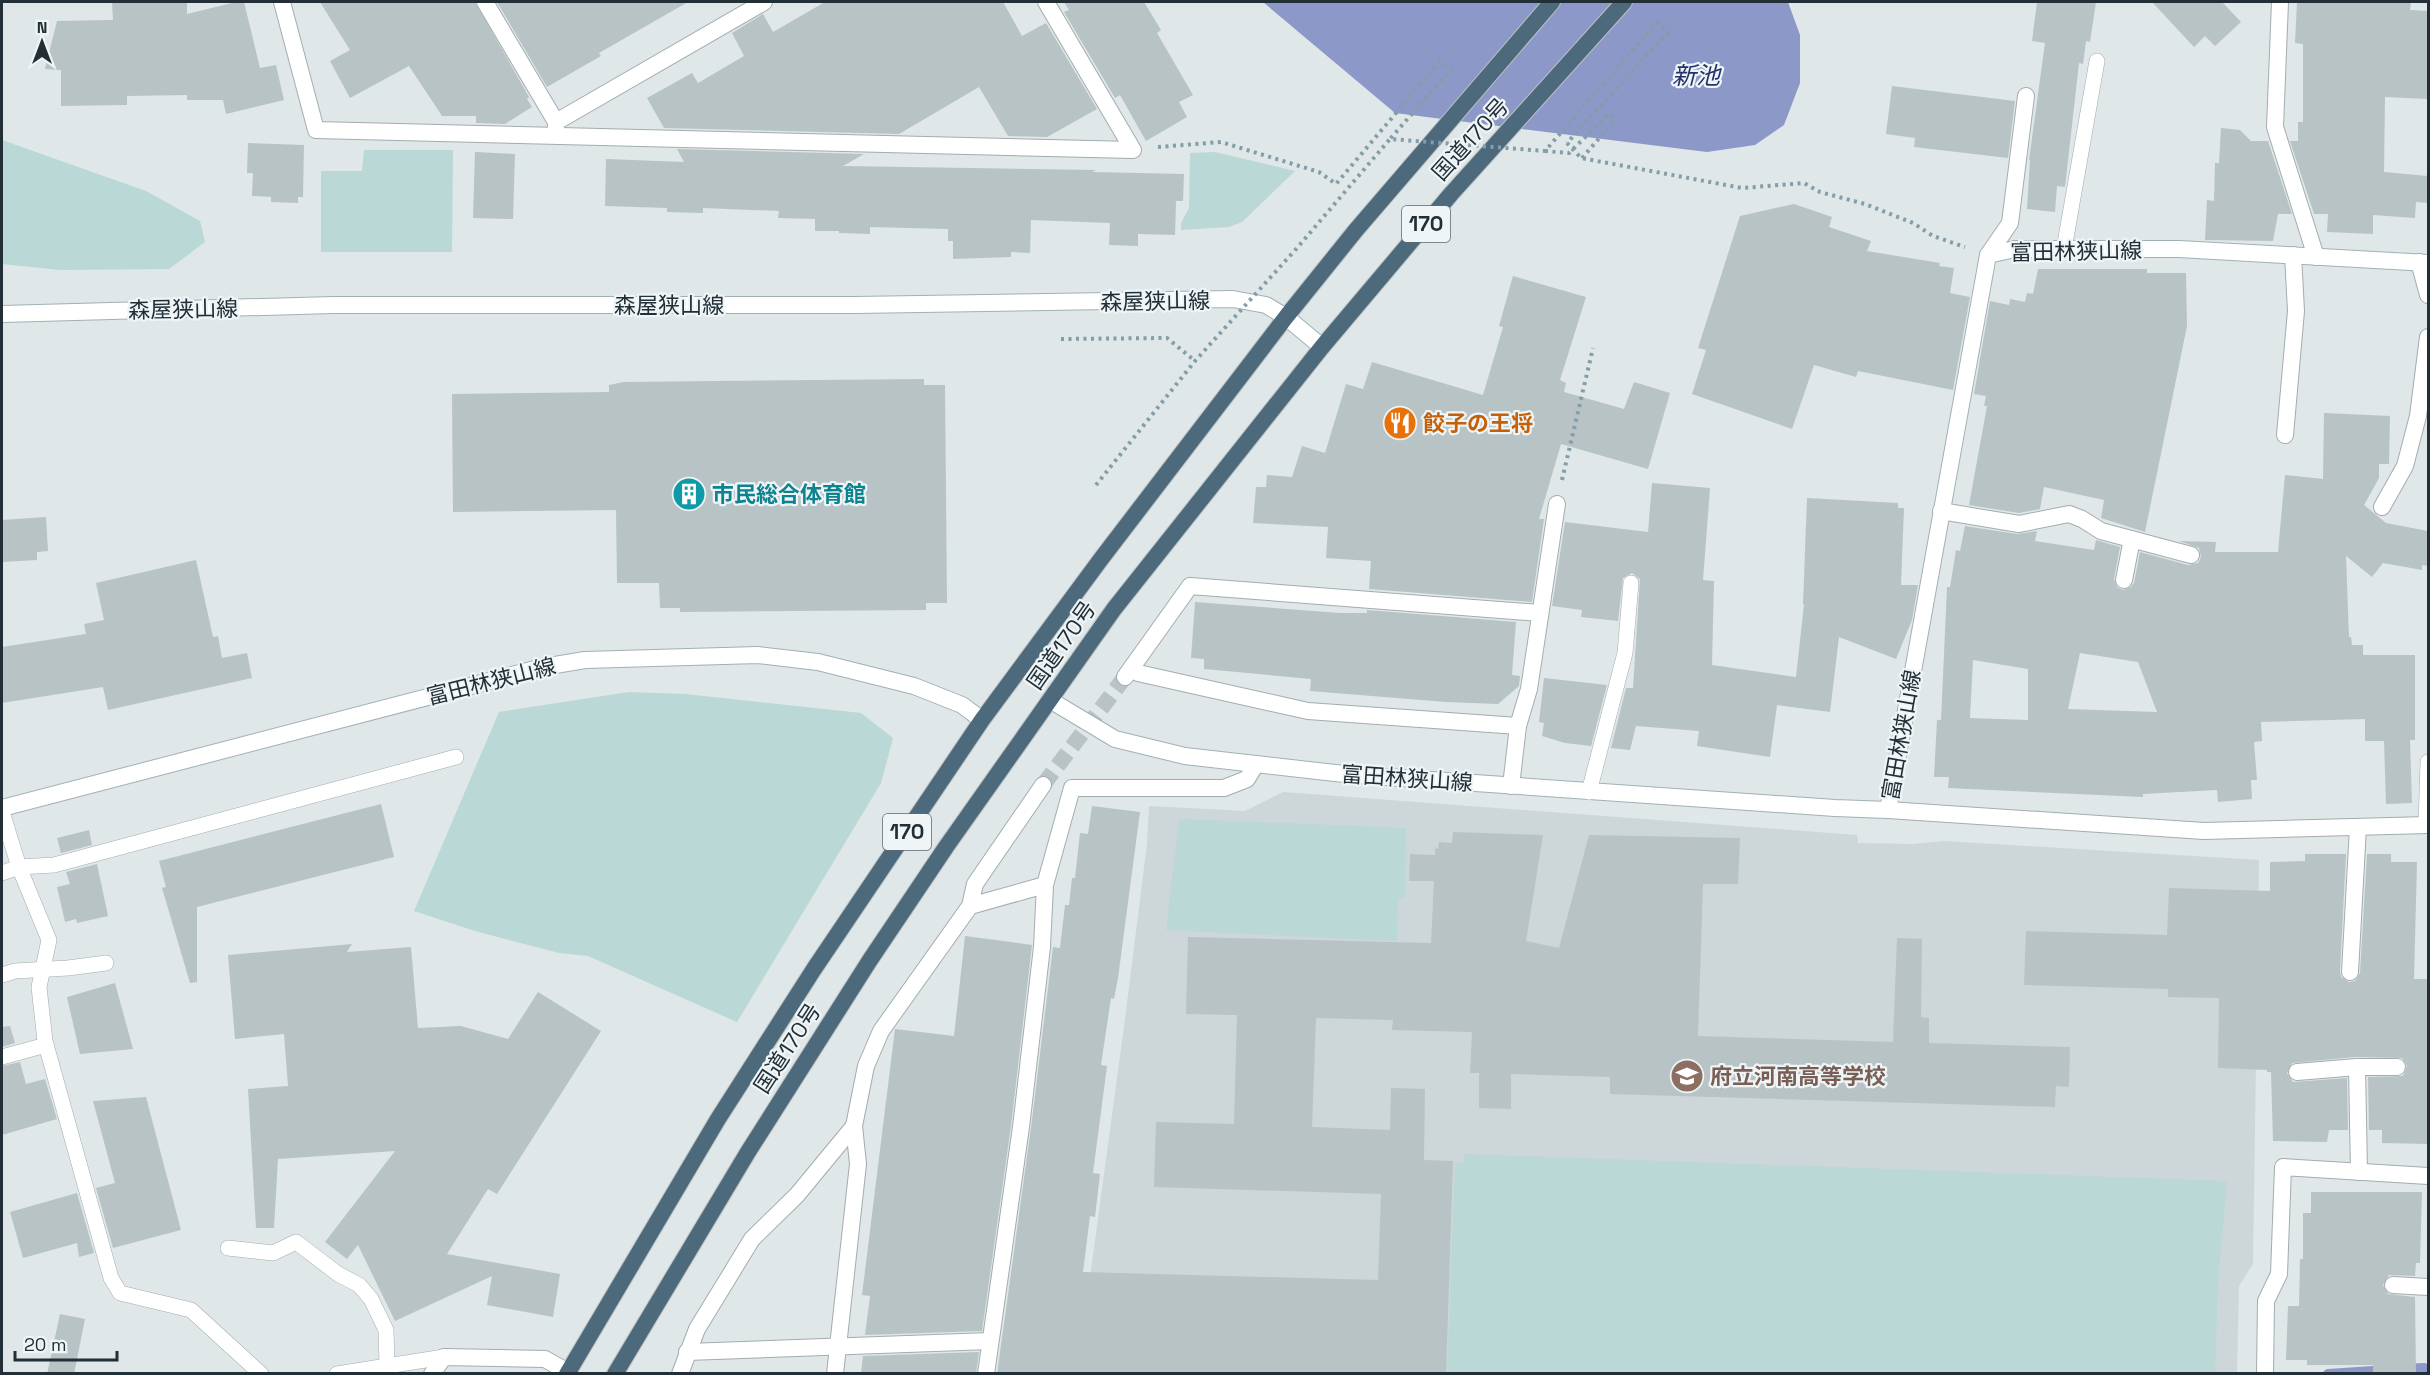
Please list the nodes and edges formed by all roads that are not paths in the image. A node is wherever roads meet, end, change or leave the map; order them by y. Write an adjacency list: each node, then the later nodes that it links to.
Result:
1 (282, 2): 10 (street)
2 (484, 2): 10 (street)
3 (764, 2): 10 (street)
4 (1046, 2): 10 (street)
5 (1552, 2): 18 (highway, 国道170号 / 170)
6 (1624, 2): 20 (highway, 国道170号 / 170)
7 (2280, 2): 14 (street)
8 (2097, 61): 11 (lane)
9 (2026, 96): 12 (street)
10 (556, 129)
11 (2064, 249): 12 (street, 富田林狭山線); 13 (street, 富田林狭山線)
12 (1988, 255): 24 (street, 富田林狭山線)
13 (2294, 255): 14 (street, 富田林狭山線); 21 (street)
14 (2316, 256): 15 (street, 富田林狭山線)
15 (2424, 262): 16 (street)
16 (2428, 295)
17 (2, 314): 18 (street, 森屋狭山線)
18 (1286, 317): 20 (street, 森屋狭山線); 31 (highway, 国道170号 / 170)
19 (2428, 337): 23 (street)
20 (1322, 347): 30 (highway, 国道170号 / 170)
21 (2285, 435)
22 (1557, 504): 29 (street)
23 (2382, 507)
24 (1941, 511): 25 (street); 40 (street, 富田林狭山線)
25 (2132, 539): 26 (street); 27 (street)
26 (2192, 555)
27 (2124, 580)
28 (1631, 583): 38 (lane)
29 (1540, 613): 32 (street); 32 (street)
30 (1050, 700): 35 (street, 富田林狭山線); 71 (highway, 国道170号 / 170)
31 (982, 720): 39 (street, 富田林狭山線); 67 (highway, 国道170号 / 170)
32 (1518, 726): 37 (street)
33 (456, 757): 43 (lane)
34 (2428, 762): 41 (lane)
35 (1256, 764): 37 (street, 富田林狭山線); 45 (street)
36 (1043, 785): 46 (street)
37 (1511, 786): 38 (street, 富田林狭山線)
38 (1589, 792): 40 (street, 富田林狭山線)
39 (2, 810): 43 (lane)
40 (1888, 810): 42 (street)
41 (2427, 825): 42 (street)
42 (2358, 827): 49 (street)
43 (19, 867): 44 (lane); 48 (lane)
44 (2, 873)
45 (1045, 885): 46 (street); 62 (street)
46 (970, 906): 56 (street)
47 (105, 963): 48 (lane)
48 (42, 969): 50 (lane); 51 (lane)
49 (2350, 972)
50 (2, 975)
51 (46, 1045): 52 (lane); 68 (lane)
52 (2, 1057)
53 (2357, 1067): 54 (street); 55 (street); 57 (street)
54 (2397, 1067)
55 (2297, 1072)
56 (854, 1126): 63 (street); 64 (street)
57 (2359, 1172): 58 (street); 75 (street)
58 (2428, 1176)
59 (228, 1248): 66 (lane)
60 (2393, 1286): 61 (street)
61 (2428, 1287)
62 (990, 1341): 63 (street); 74 (street)
63 (839, 1345): 64 (street); 73 (street)
64 (687, 1352): 72 (street)
65 (444, 1357): 66 (lane); 67 (street); 70 (street)
66 (387, 1366): 69 (lane)
67 (567, 1373)
68 (261, 1374)
69 (337, 1374)
70 (432, 1374)
71 (615, 1374)
72 (680, 1374)
73 (835, 1374)
74 (986, 1374)
75 (2265, 1374)

